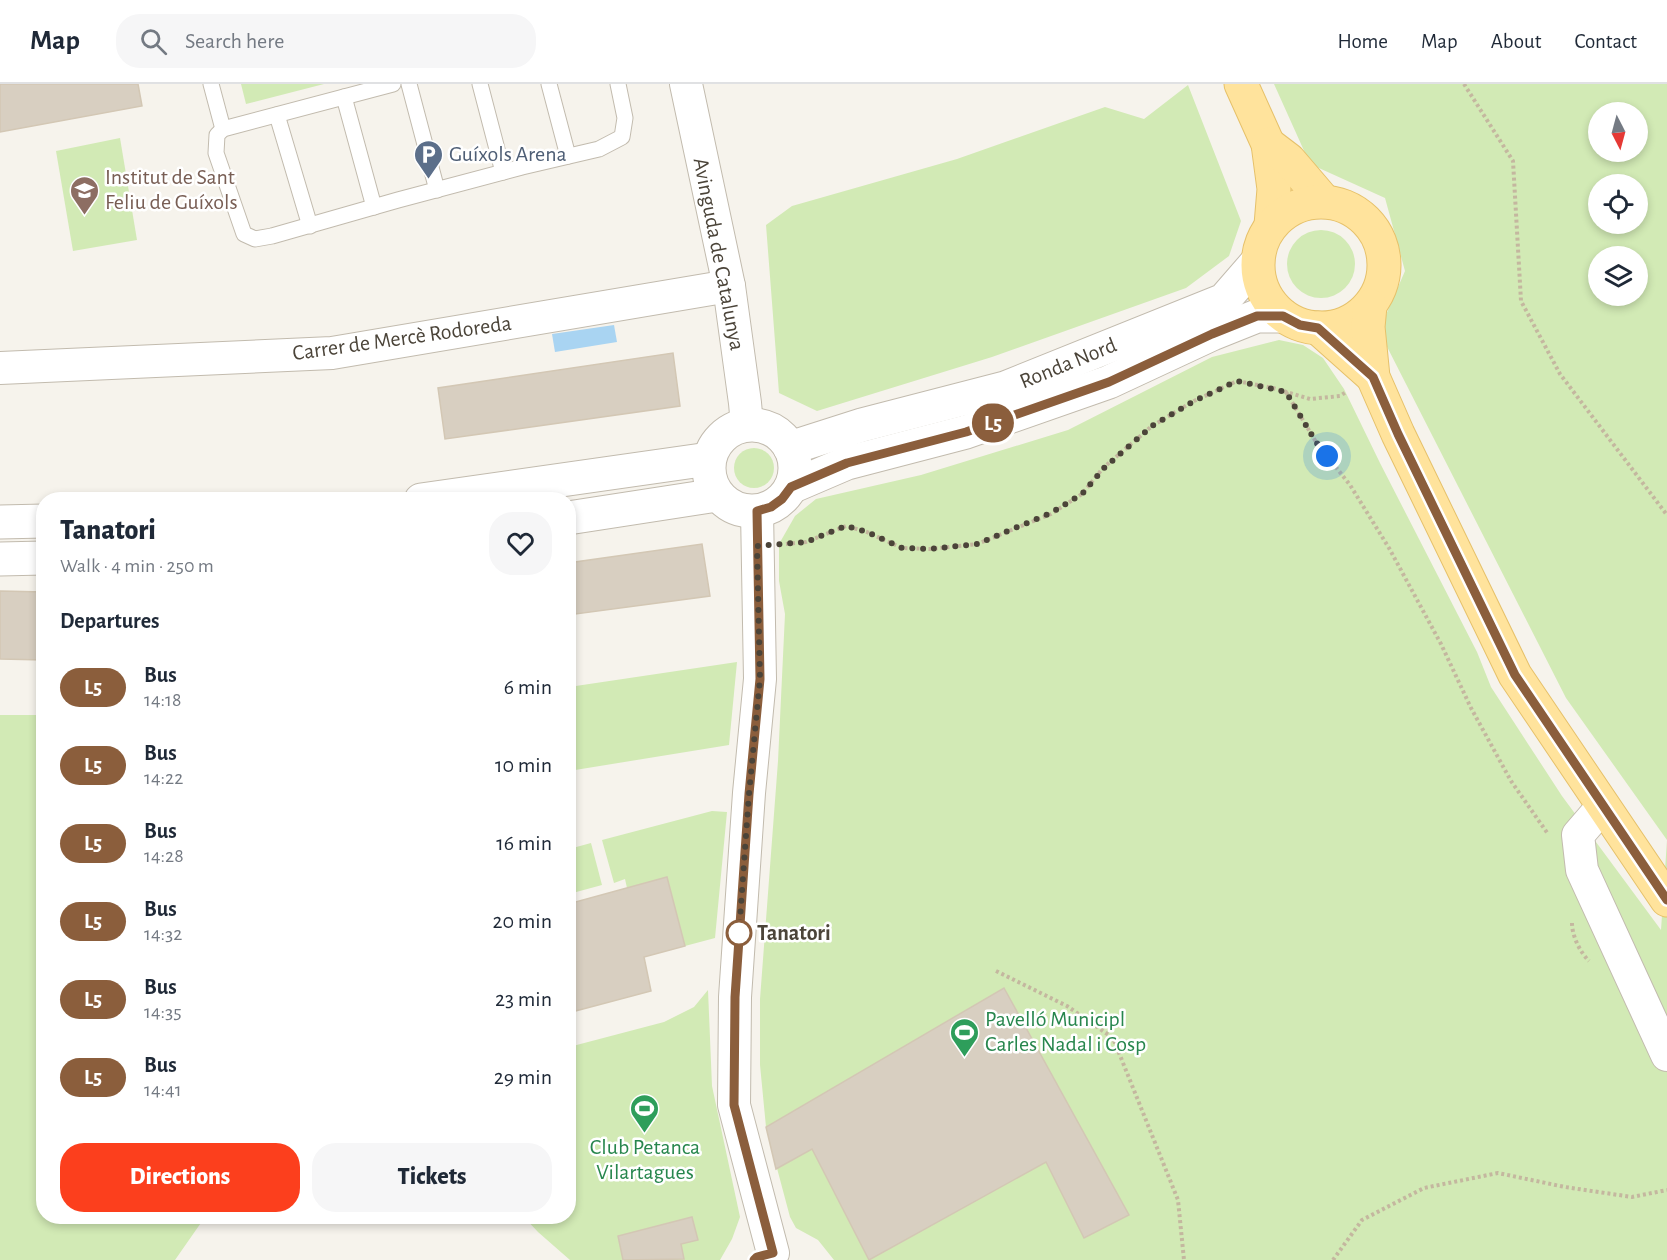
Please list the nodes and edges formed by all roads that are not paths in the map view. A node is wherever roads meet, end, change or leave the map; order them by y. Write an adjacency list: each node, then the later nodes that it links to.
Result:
1 (211, 84): 11 (lane)
2 (393, 84): 9 (lane)
3 (409, 84): 15 (lane)
4 (480, 84): 14 (lane)
5 (549, 84): 13 (lane)
6 (618, 84): 13 (lane)
7 (686, 84): 21 (street, Avinguda de Catalunya)
8 (1241, 84): 12 (main road)
9 (344, 97): 10 (lane); 17 (lane)
10 (277, 115): 11 (lane); 19 (lane)
11 (223, 129): 19 (lane)
12 (1268, 144): 16 (main road); 18 (main road)
13 (568, 156): 14 (lane)
14 (503, 172): 15 (lane)
15 (437, 190): 17 (lane)
16 (1324, 201): 18 (main road); 22 (main road)
17 (374, 207): 19 (lane)
18 (1271, 225): 20 (main road)
19 (310, 226)
20 (1257, 262): 23 (main road); 28 (street, Ronda Nord)
21 (729, 286): 25 (street, Carrer de Mercè Rodoreda); 27 (street, Avinguda de Catalunya)
22 (1370, 306): 24 (main road); 26 (main road)
23 (1283, 316): 24 (main road); 30 (street, Ronda Nord)
24 (1318, 328): 26 (main road)
25 (0, 368)
26 (1373, 377): 39 (main road)
27 (747, 425): 28 (street); 29 (street)
28 (790, 448): 30 (street)
29 (709, 459): 31 (street); 32 (street)
30 (791, 487): 33 (street, Ronda Nord)
31 (478, 492)
32 (717, 495): 33 (street); 34 (street)
33 (757, 511): 42 (street)
34 (576, 517)
35 (36, 521): 36 (street)
36 (0, 522)
37 (36, 558): 38 (street)
38 (0, 559)
39 (1603, 806): 40 (main road); 41 (street)
40 (1667, 900)
41 (1667, 1055)
42 (775, 1258)

